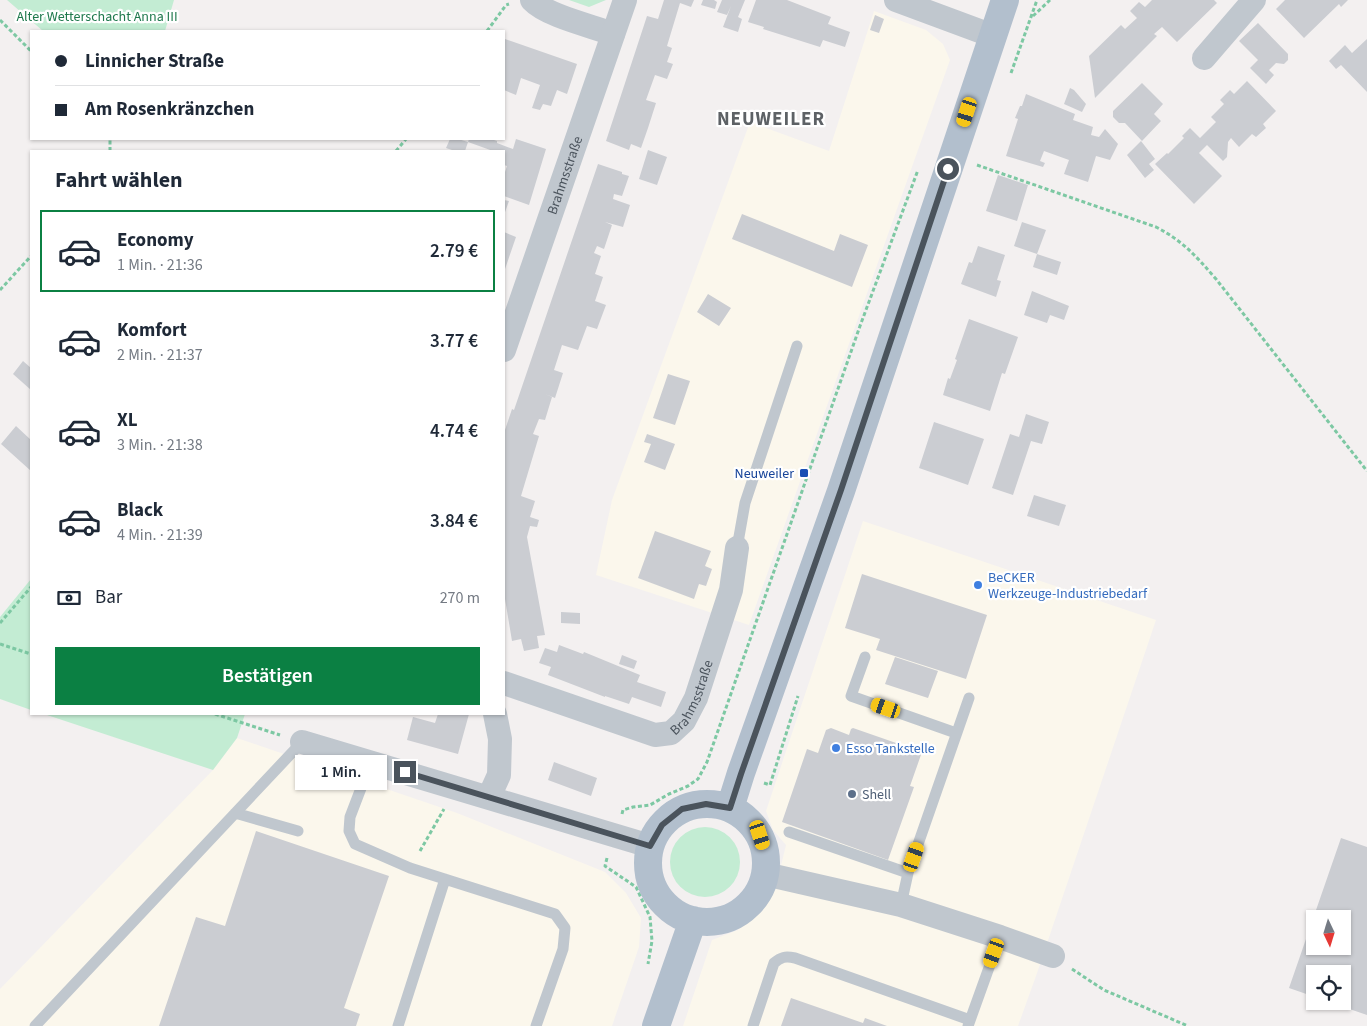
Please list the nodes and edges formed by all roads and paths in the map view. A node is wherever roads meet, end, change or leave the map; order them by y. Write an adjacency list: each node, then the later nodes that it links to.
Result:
1 (625, 0): 10 (street, Brahmsstraße)
2 (896, 0): 11 (street)
3 (1005, 0): 11 (main road)
4 (1050, 0): 7 (path)
5 (1254, 0): 13 (street)
6 (522, 1): 9 (path); 10 (street)
7 (1032, 17)
8 (0, 20): 12 (path)
9 (487, 30)
10 (614, 34): 21 (street, Brahmsstraße)
11 (993, 36): 38 (main road)
12 (30, 50)
13 (1204, 58)
14 (405, 140): 15 (path)
15 (397, 150)
16 (976, 165): 22 (path)
17 (918, 170): 42 (path)
18 (30, 257): 19 (path)
19 (0, 290)
20 (797, 346): 23 (lane)
21 (505, 347)
22 (1367, 471)
23 (738, 548): 29 (street, Brahmsstraße)
24 (30, 589): 25 (path)
25 (0, 623)
26 (0, 644): 27 (path)
27 (30, 654)
28 (865, 657): 33 (lane)
29 (505, 683)
30 (969, 698): 33 (lane)
31 (218, 715): 34 (path)
32 (495, 715): 37 (street)
33 (956, 733): 45 (lane)
34 (302, 742): 35 (street); 39 (lane)
35 (371, 762): 36 (street); 44 (lane)
36 (458, 787): 37 (street); 44 (path)
37 (489, 797): 42 (street)
38 (730, 808): 43 (main road); 46 (main road)
39 (235, 813): 40 (lane); 54 (lane)
40 (298, 831)
41 (789, 832): 45 (lane)
42 (613, 835): 43 (street); 52 (path)
43 (650, 846): 49 (main road)
44 (410, 868): 47 (lane)
45 (908, 873): 48 (lane)
46 (765, 874): 48 (street); 49 (main road)
47 (446, 879): 55 (lane); 56 (lane)
48 (901, 905): 50 (street)
49 (693, 920): 57 (main road)
50 (1000, 937): 51 (street); 53 (lane)
51 (1053, 956): 59 (path)
52 (647, 969)
53 (969, 1023): 58 (lane)
54 (34, 1026)
55 (398, 1026)
56 (536, 1026)
57 (656, 1026)
58 (753, 1026)
59 (1188, 1026)

